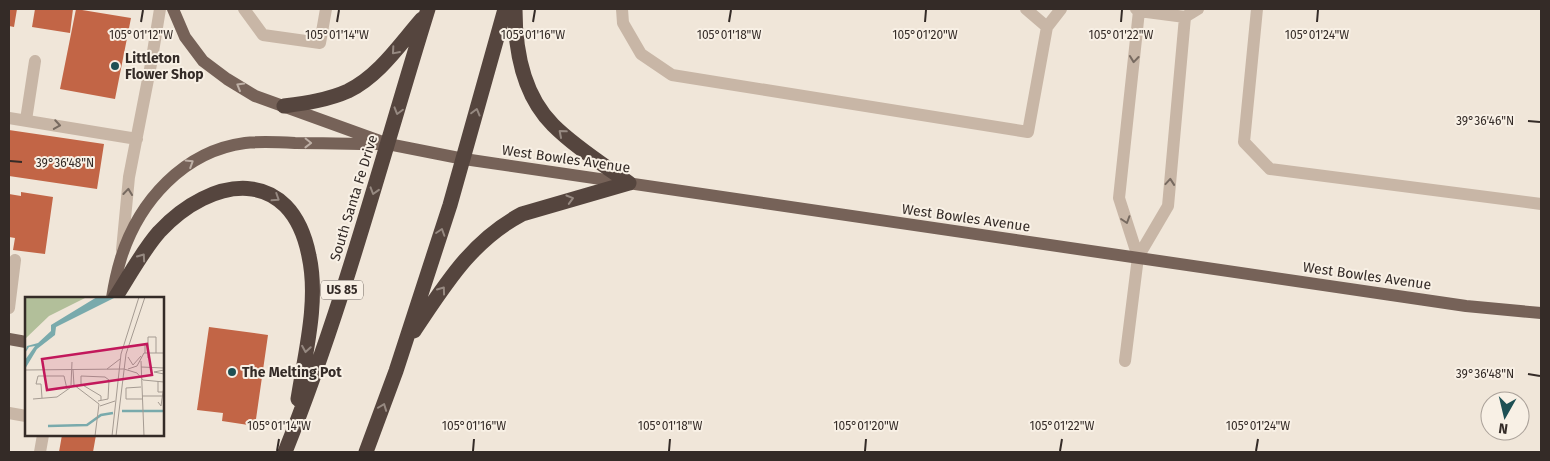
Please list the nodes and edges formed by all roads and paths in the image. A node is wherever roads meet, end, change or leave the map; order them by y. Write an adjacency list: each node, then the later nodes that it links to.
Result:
1 (160, 9): 20 (street)
2 (173, 9): 17 (main road, West Bowles Avenue, one-way to 2)
3 (244, 9): 4 (street)
4 (326, 9)
5 (505, 9): 22 (highway, one-way to 5)
6 (515, 9): 23 (highway, one-way to 6)
7 (622, 9): 15 (street)
8 (1026, 9): 15 (street)
9 (1061, 9): 15 (street)
10 (1198, 9): 14 (street)
11 (1257, 9): 24 (street)
12 (1138, 10): 14 (street); 25 (street, one-way to 25)
13 (427, 11): 17 (highway, one-way to 17); 21 (highway, South Santa Fe Drive / US 85, one-way to 21)
14 (1185, 17): 25 (street, one-way to 14)
15 (1047, 27)
16 (35, 61): 19 (street)
17 (284, 106): 21 (main road, West Bowles Avenue)
18 (9, 118): 19 (street)
19 (26, 120): 20 (street, one-way to 20)
20 (137, 139): 26 (street, one-way to 20)
21 (388, 144): 22 (main road, West Bowles Avenue); 26 (main road, West Bowles Avenue, one-way to 21); 38 (highway, South Santa Fe Drive / US 85, one-way to 38)
22 (464, 159): 23 (main road, West Bowles Avenue); 34 (highway, one-way to 22)
23 (629, 183): 25 (main road, West Bowles Avenue); 34 (highway, one-way to 23)
24 (1541, 204)
25 (1138, 257): 31 (main road, West Bowles Avenue); 35 (street)
26 (121, 258): 28 (main road, West Bowles Avenue)
27 (15, 260): 30 (street)
28 (114, 297)
29 (115, 297): 38 (highway, one-way to 38)
30 (9, 308)
31 (1541, 313)
32 (9, 339): 33 (main road)
33 (25, 342)
34 (404, 345): 42 (highway, one-way to 34)
35 (1125, 361)
36 (9, 413): 37 (street)
37 (25, 416)
38 (292, 435): 41 (highway, South Santa Fe Drive / US 85)
39 (43, 436): 40 (street)
40 (40, 452)
41 (285, 452)
42 (366, 452)

